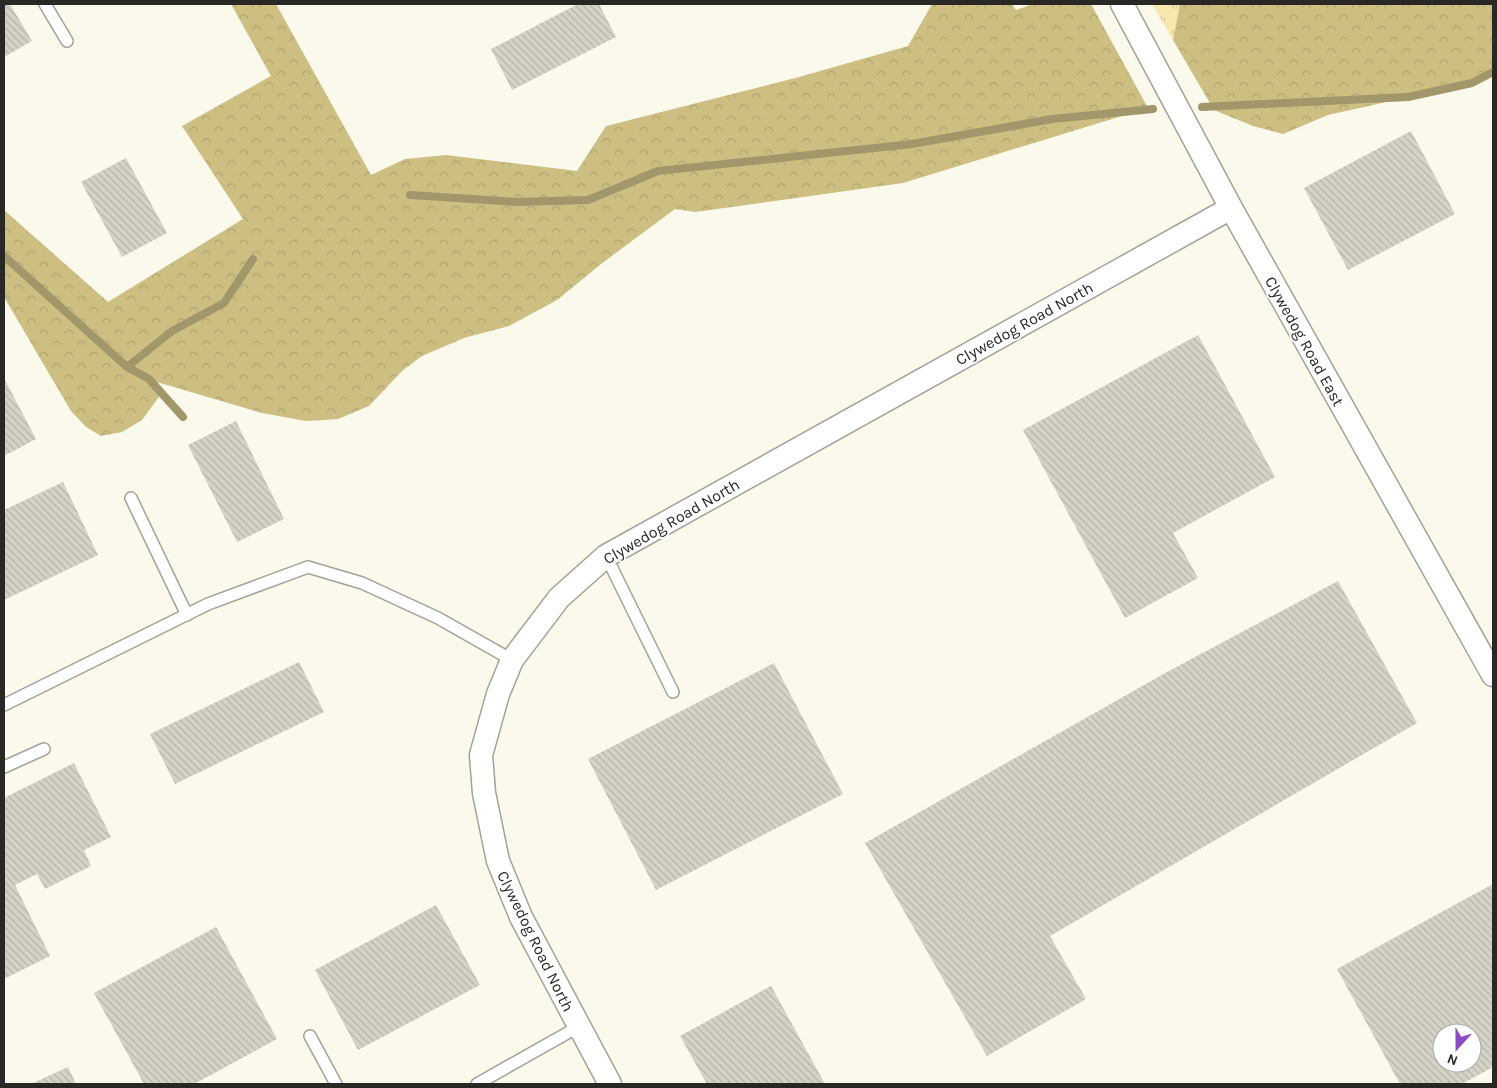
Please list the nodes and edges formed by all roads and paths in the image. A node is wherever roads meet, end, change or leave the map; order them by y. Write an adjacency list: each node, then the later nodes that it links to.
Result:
1 (45, 4): 3 (lane)
2 (1122, 4): 4 (street, Clywedog Road East)
3 (67, 41)
4 (1230, 208): 6 (street, Clywedog Road North); 9 (street, Clywedog Road East)
5 (131, 498): 7 (lane)
6 (606, 556): 8 (street, Clywedog Road North); 10 (lane)
7 (187, 614): 8 (lane); 11 (lane)
8 (512, 660): 14 (street, Clywedog Road North)
9 (1493, 675)
10 (673, 692)
11 (4, 705)
12 (44, 749): 13 (lane)
13 (4, 767)
14 (578, 1027): 17 (lane); 18 (street, Clywedog Road North)
15 (310, 1036): 16 (lane)
16 (336, 1084)
17 (477, 1084)
18 (610, 1084)

